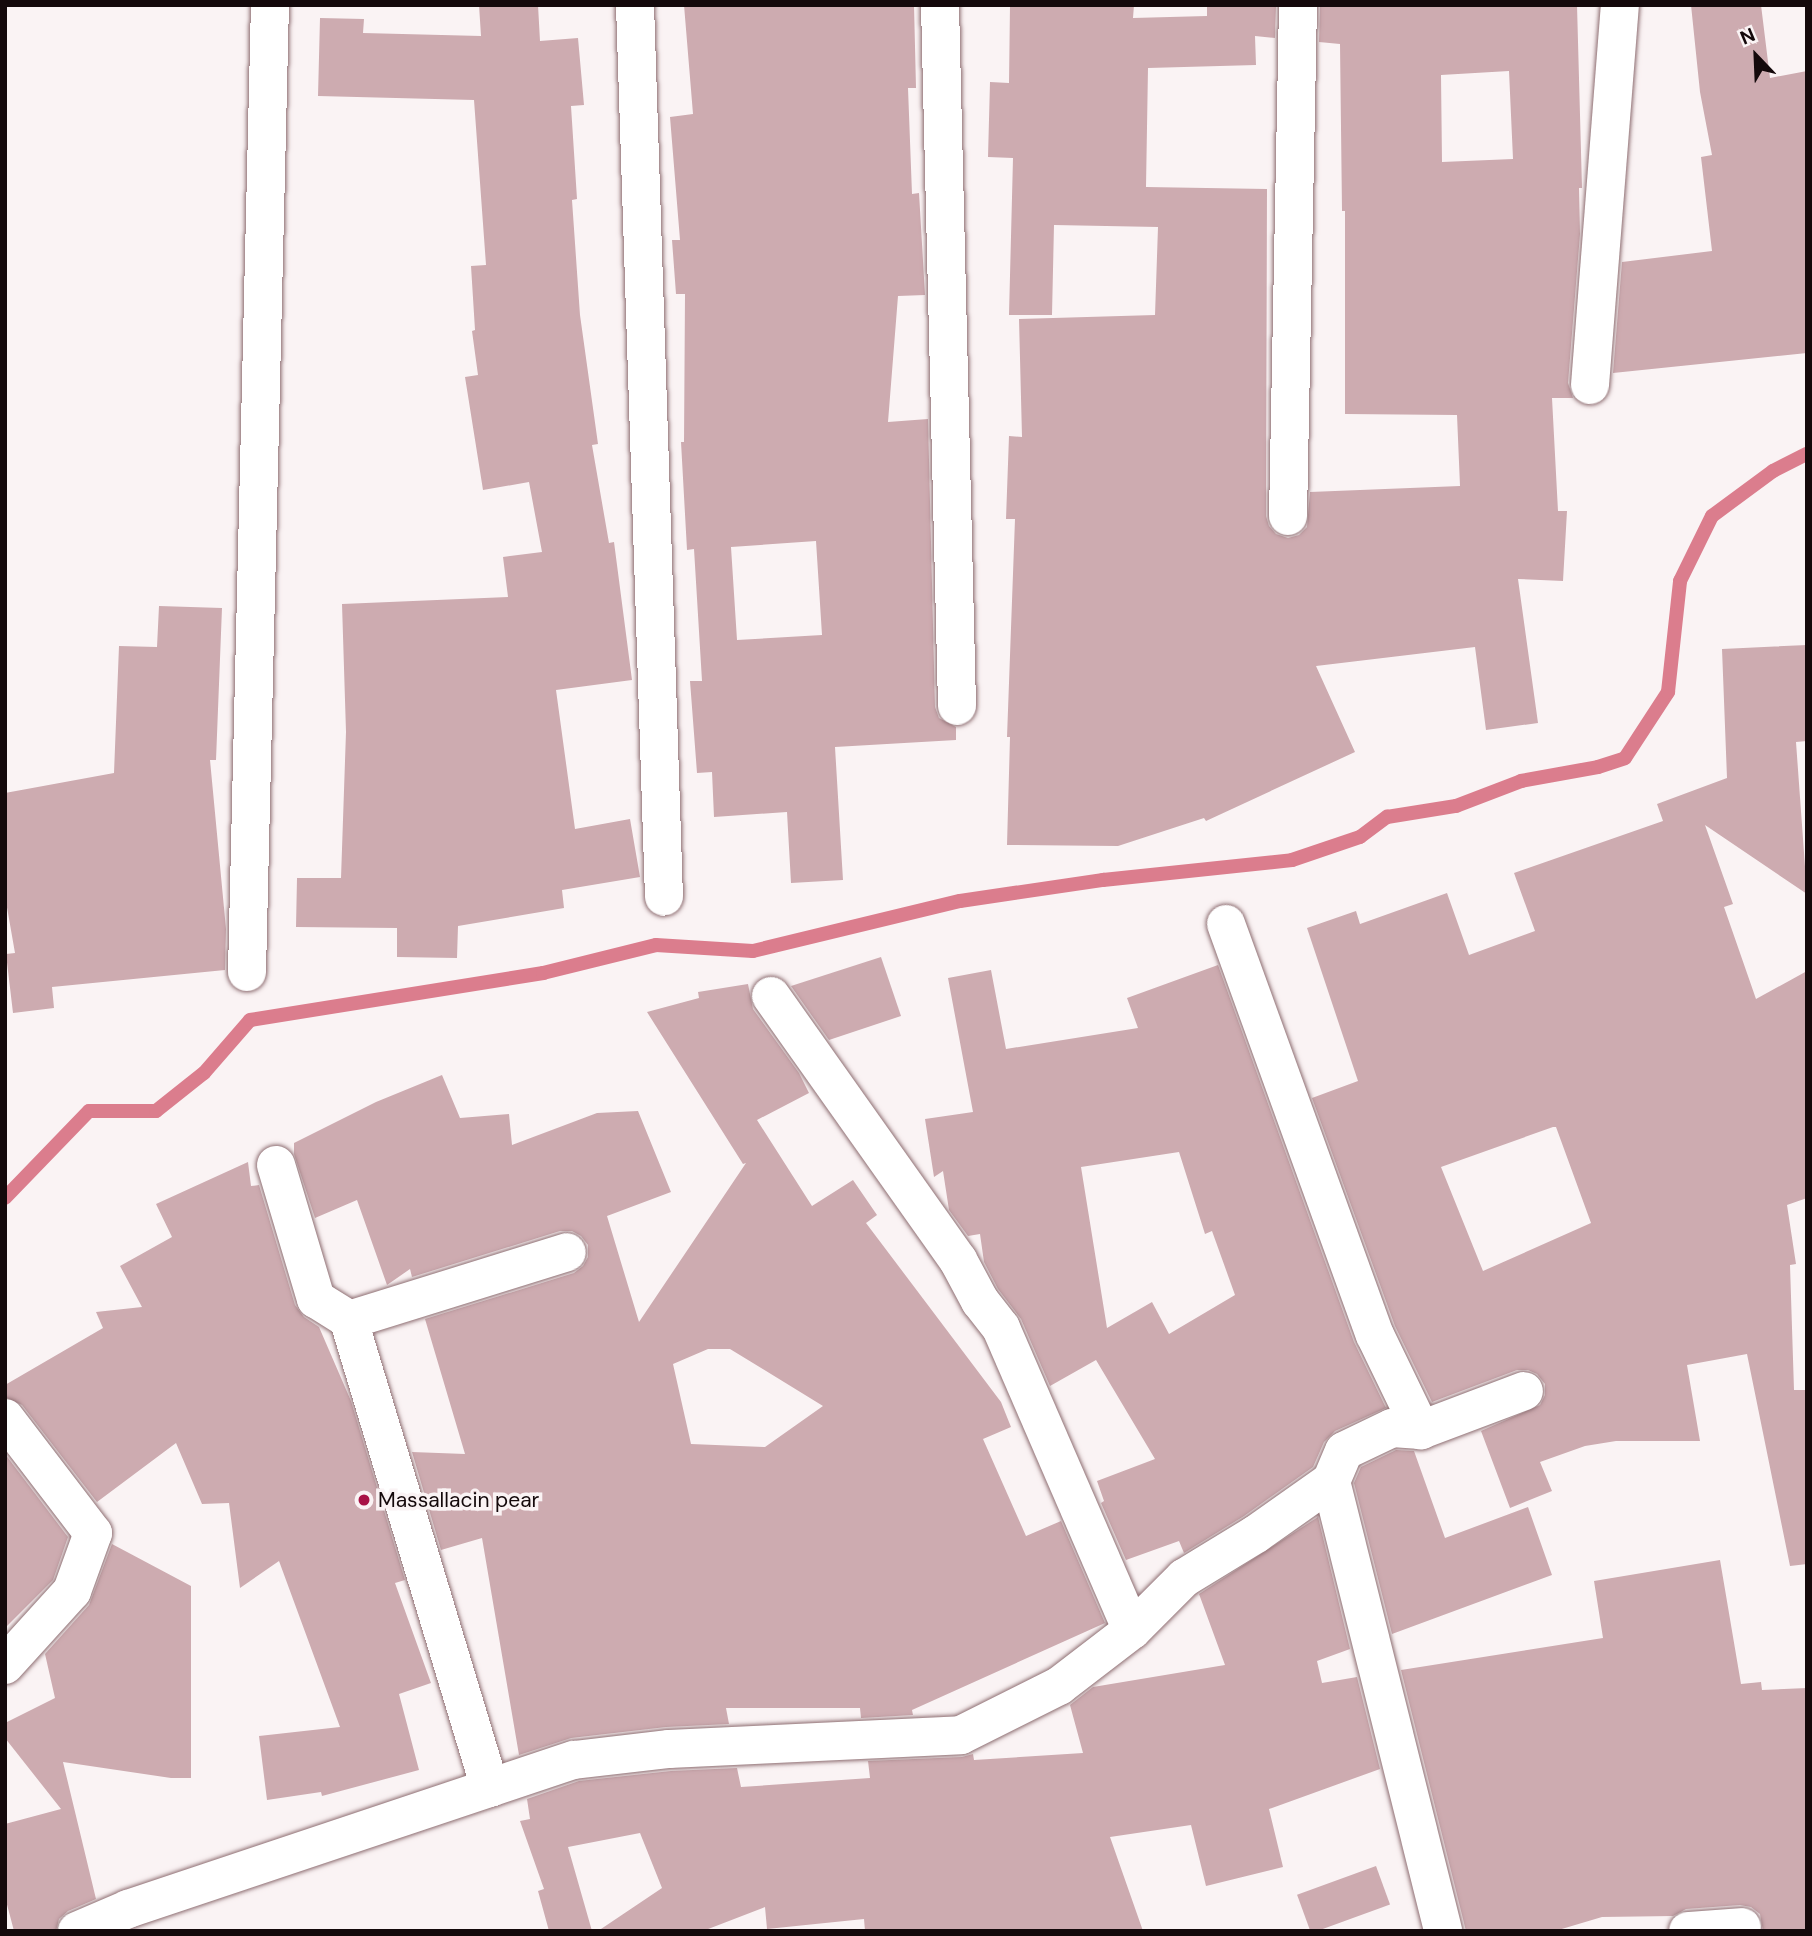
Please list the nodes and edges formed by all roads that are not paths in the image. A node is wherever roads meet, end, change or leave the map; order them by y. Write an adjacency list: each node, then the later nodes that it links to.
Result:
1 (270, 5): 11 (street)
2 (635, 5): 9 (street)
3 (940, 5): 8 (street)
4 (1298, 5): 7 (street)
5 (1620, 5): 6 (street)
6 (1590, 385)
7 (1287, 516)
8 (957, 706)
9 (664, 897)
10 (1226, 924): 18 (street)
11 (247, 972)
12 (771, 996): 20 (street)
13 (276, 1165): 15 (street)
14 (567, 1252): 15 (street)
15 (349, 1320): 22 (street)
16 (1524, 1391): 18 (street)
17 (5, 1419): 21 (street)
18 (1421, 1430): 19 (street)
19 (1331, 1481): 20 (street); 25 (street)
20 (1132, 1630): 22 (street)
21 (5, 1665)
22 (491, 1788): 24 (street)
23 (1742, 1927): 26 (street)
24 (77, 1931)
25 (1443, 1931)
26 (1688, 1931)

